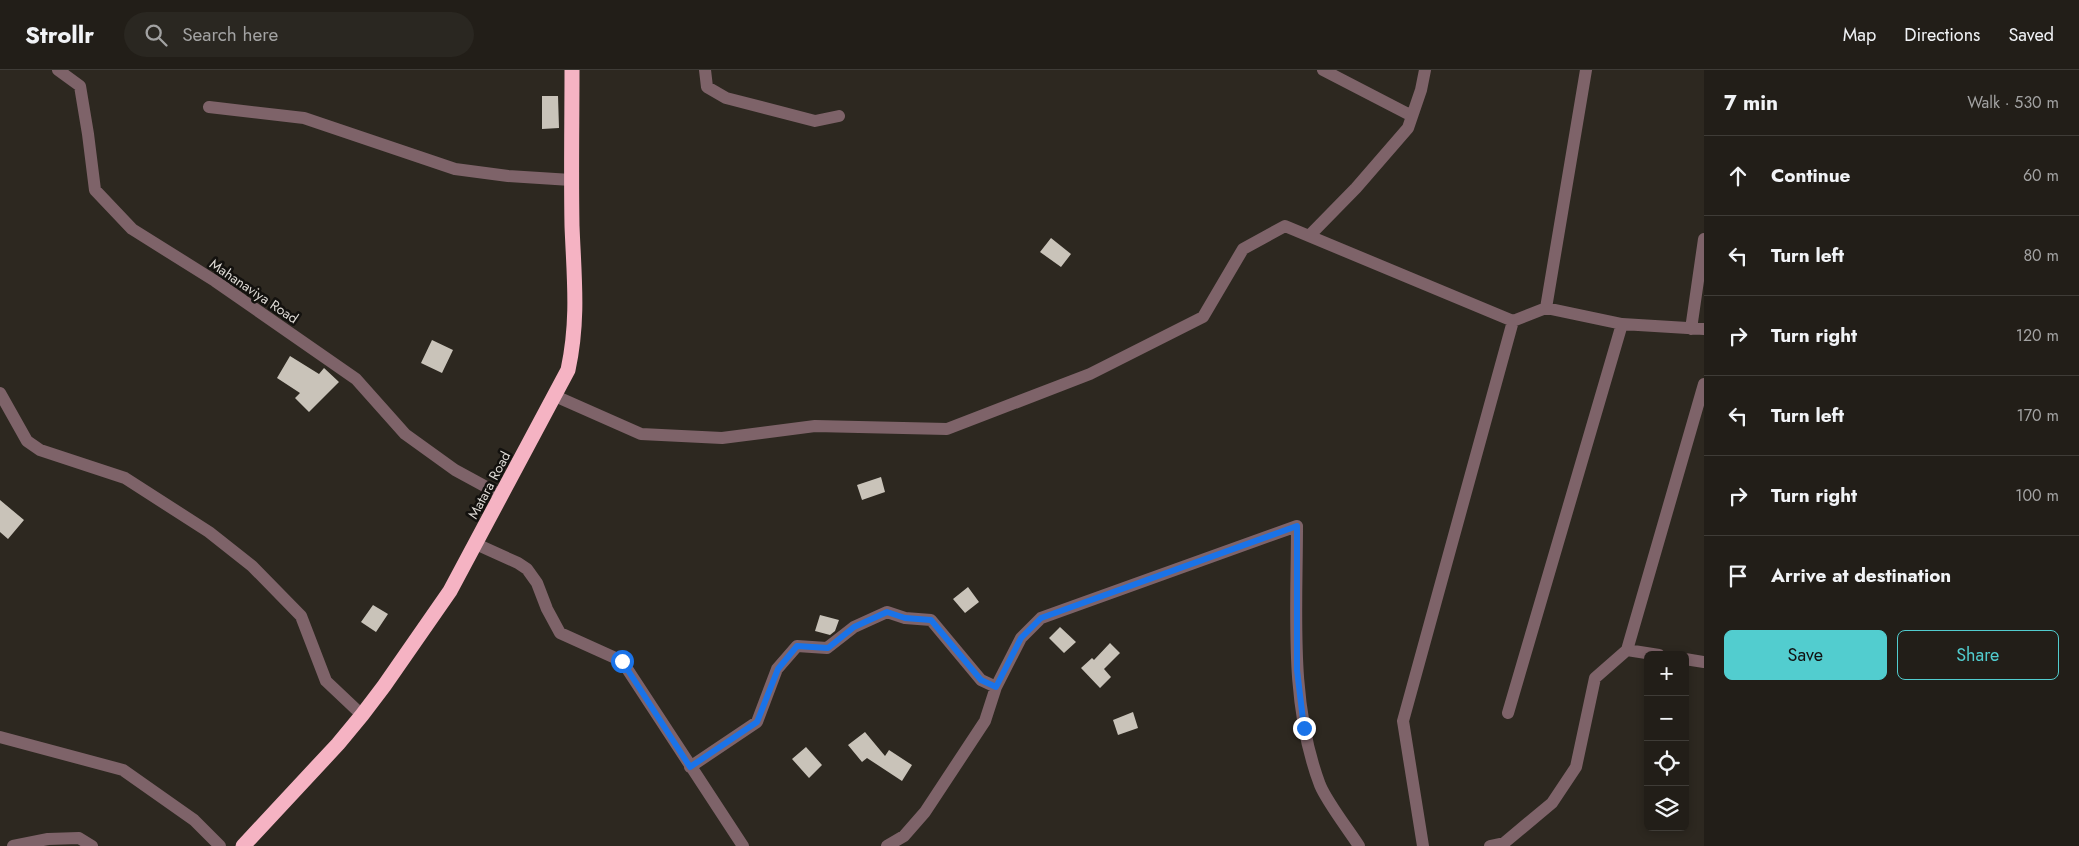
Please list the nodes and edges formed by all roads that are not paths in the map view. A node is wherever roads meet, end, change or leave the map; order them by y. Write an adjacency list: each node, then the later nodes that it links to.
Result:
1 (58, 70): 21 (street, Mahanaviya Road)
2 (572, 70): 10 (highway, Matara Road)
3 (705, 70): 8 (street)
4 (1323, 70): 9 (street)
5 (1424, 70): 9 (street)
6 (1586, 70): 13 (street)
7 (209, 107): 10 (street)
8 (839, 116)
9 (1412, 116): 11 (street)
10 (571, 180): 20 (highway, Matara Road)
11 (1309, 236): 14 (street); 20 (street)
12 (1704, 239): 16 (street)
13 (1546, 308): 14 (street); 15 (street)
14 (1513, 321): 39 (street)
15 (1622, 324): 16 (street); 28 (street)
16 (1691, 329): 17 (street)
17 (1704, 329)
18 (1704, 384): 23 (street)
19 (0, 393): 29 (street)
20 (555, 396): 21 (highway, Matara Road)
21 (501, 495): 22 (highway, Matara Road)
22 (476, 544): 29 (highway, Matara Road); 31 (street)
23 (1627, 650): 24 (street); 40 (street)
24 (1644, 653)
25 (1689, 660): 26 (street)
26 (1704, 662)
27 (996, 687): 31 (street); 37 (street); 38 (street)
28 (1508, 712)
29 (362, 715): 35 (highway, Matara Road)
30 (0, 738): 34 (street)
31 (690, 767): 36 (street)
32 (13, 846): 33 (street)
33 (92, 846)
34 (220, 846)
35 (243, 846)
36 (743, 846)
37 (887, 846)
38 (1358, 846)
39 (1423, 846)
40 (1490, 846)

